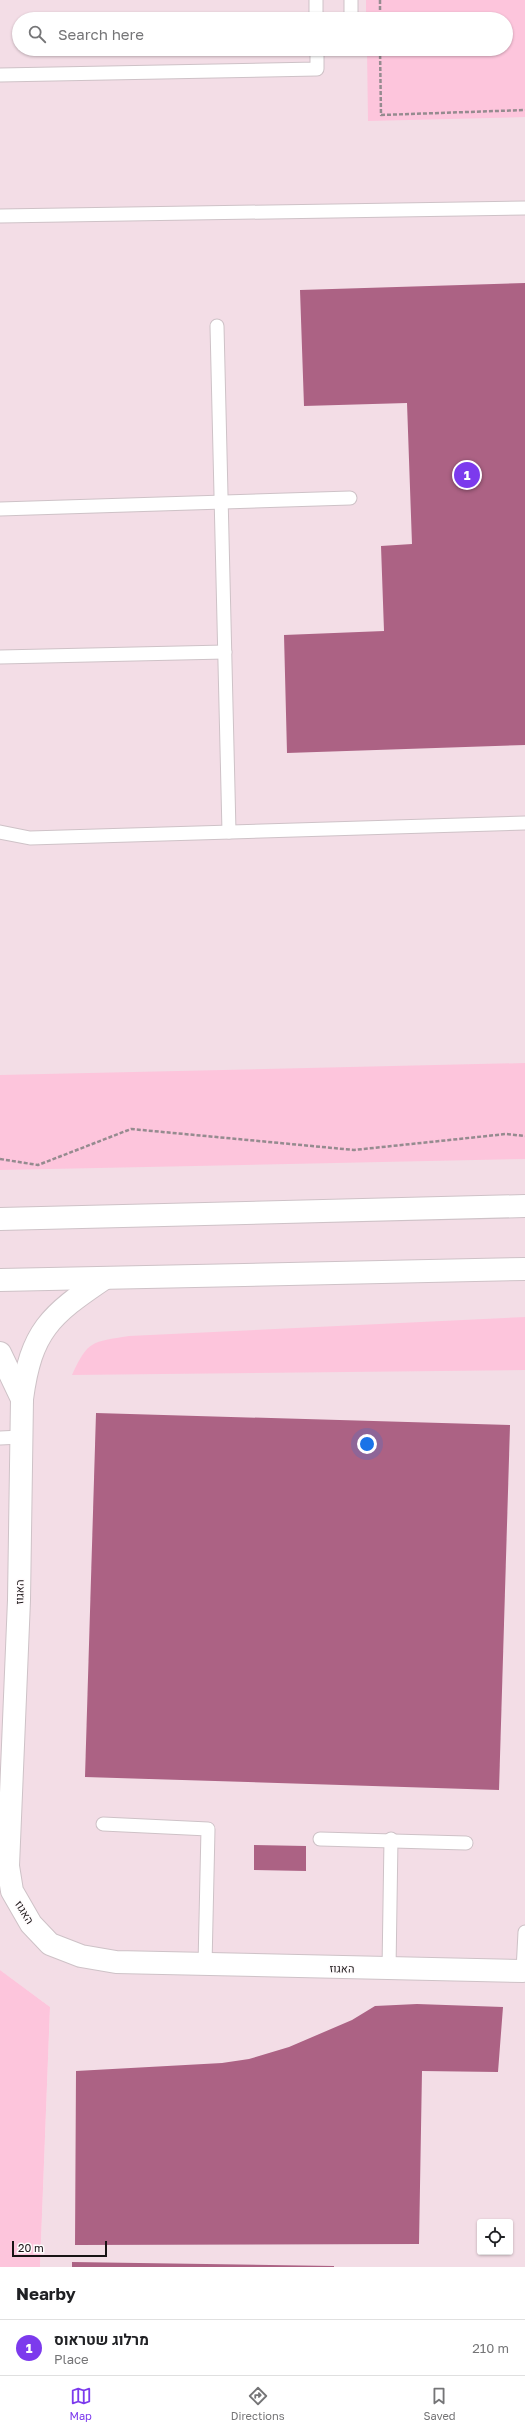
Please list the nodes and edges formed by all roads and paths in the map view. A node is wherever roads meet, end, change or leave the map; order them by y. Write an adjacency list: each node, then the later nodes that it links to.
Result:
1 (316, 0): 4 (lane)
2 (351, 0): 5 (lane)
3 (380, 0): 6 (path)
4 (316, 12)
5 (351, 12)
6 (380, 12)
7 (317, 56): 9 (lane)
8 (380, 56): 10 (path)
9 (0, 76)
10 (525, 110)
11 (525, 208): 12 (lane)
12 (0, 216)
13 (217, 326): 15 (lane)
14 (350, 498): 15 (lane)
15 (221, 502): 16 (lane); 17 (lane)
16 (0, 509)
17 (225, 652): 18 (lane); 21 (lane)
18 (0, 657)
19 (525, 823): 21 (lane)
20 (0, 832): 21 (lane)
21 (229, 832)
22 (525, 1136): 23 (path)
23 (0, 1159)
24 (525, 1206): 25 (street)
25 (0, 1219)
26 (525, 1269): 27 (street)
27 (104, 1278): 28 (street); 30 (street, האגוז)
28 (0, 1280)
29 (0, 1353): 30 (street)
30 (22, 1399): 31 (street, האגוז)
31 (11, 1437): 37 (street, האגוז)
32 (103, 1824): 37 (lane)
33 (320, 1838): 34 (lane)
34 (391, 1839): 35 (lane); 38 (lane)
35 (466, 1843)
36 (525, 1932): 39 (lane)
37 (205, 1965): 38 (street, האגוז)
38 (389, 1969): 39 (street, האגוז)
39 (524, 1971)

